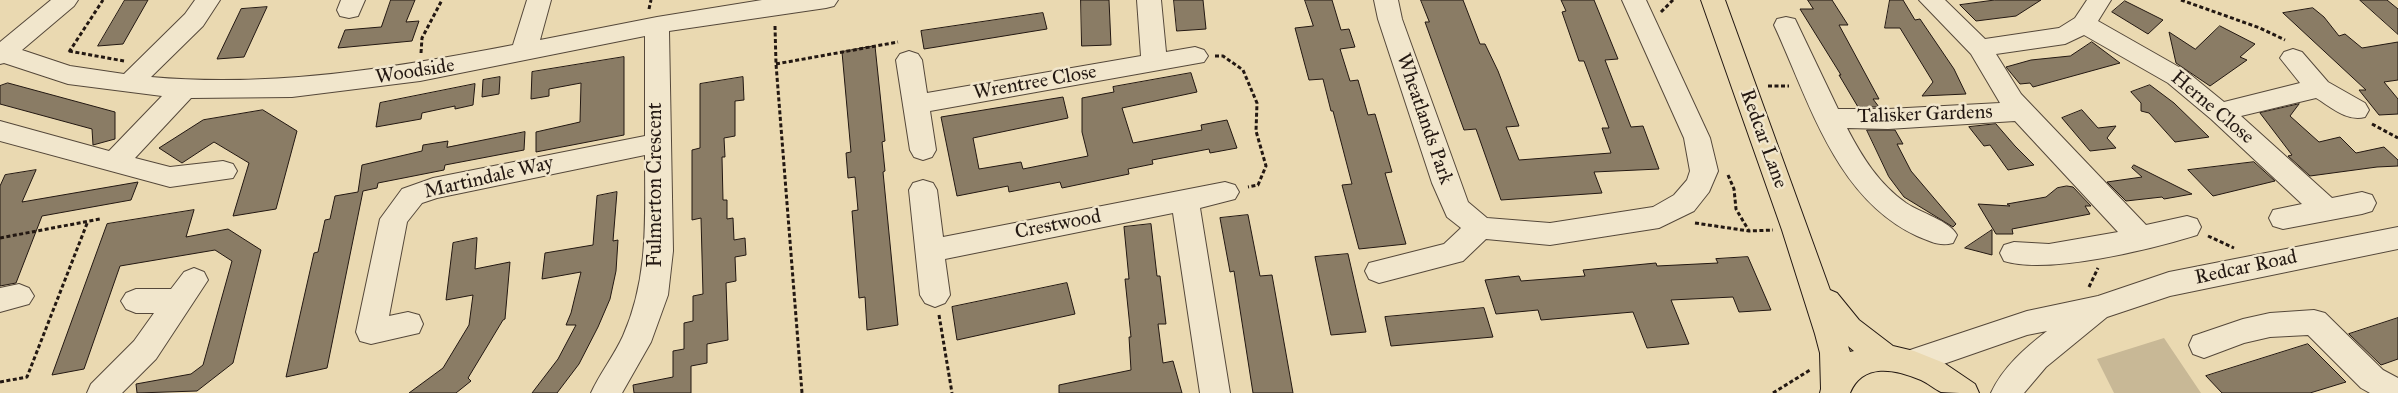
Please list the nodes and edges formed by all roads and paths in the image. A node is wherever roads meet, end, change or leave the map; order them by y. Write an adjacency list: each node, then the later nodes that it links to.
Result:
1 (66, 0): 20 (street)
2 (103, 0): 18 (path)
3 (442, 0): 21 (path)
4 (539, 0): 19 (street)
5 (826, 0): 13 (street, Woodside)
6 (1149, 0): 25 (street)
7 (1386, 0): 54 (street, Wheatlands Park)
8 (1634, 0): 49 (street)
9 (1713, 0): 30 (main road, Redcar Lane)
10 (1931, 0): 17 (street, Talisker Gardens)
11 (2099, 0): 16 (street)
12 (215, 1): 27 (street)
13 (774, 6): 14 (street, Woodside); 26 (path)
14 (653, 17): 19 (street, Woodside); 40 (street, Fulmerton Crescent)
15 (1786, 24): 31 (street, Talisker Gardens)
16 (2084, 24): 17 (street); 37 (street, Herne Close)
17 (1980, 48): 36 (street, Talisker Gardens)
18 (69, 51): 27 (path); 28 (path)
19 (524, 51): 33 (street, Woodside)
20 (2, 54): 28 (street, Woodside)
21 (430, 54)
22 (1195, 56): 25 (street, Wrentree Close); 45 (path)
23 (2293, 58): 32 (street)
24 (909, 60): 26 (path); 34 (street)
25 (1154, 63): 34 (street, Wrentree Close)
26 (776, 64): 76 (path)
27 (148, 66): 29 (street)
28 (56, 71): 29 (street, Woodside)
29 (128, 84): 33 (street, Woodside)
30 (1743, 85): 31 (path); 55 (main road, Redcar Lane)
31 (1815, 86): 38 (street, Talisker Gardens)
32 (2319, 88): 35 (street); 37 (street)
33 (184, 89): 42 (street)
34 (916, 104): 41 (street)
35 (2356, 110)
36 (2021, 111): 38 (street, Talisker Gardens); 57 (street, Talisker Gardens)
37 (2220, 112): 48 (street, Herne Close)
38 (1829, 118): 56 (street, Talisker Gardens)
39 (0, 131): 42 (street)
40 (657, 143): 69 (street, Martindale Way); 75 (street, Fulmerton Crescent)
41 (923, 150)
42 (114, 164): 43 (street)
43 (223, 171)
44 (924, 190): 61 (street)
45 (1225, 192): 46 (street, Crestwood)
46 (1185, 200): 61 (street, Crestwood); 78 (street)
47 (2362, 203): 48 (street)
48 (2327, 210): 50 (street)
49 (1659, 217): 54 (street); 55 (path)
50 (2284, 218)
51 (100, 219): 52 (path)
52 (88, 221): 58 (path); 72 (path)
53 (2187, 226): 57 (street); 63 (path)
54 (1480, 228): 64 (street)
55 (1796, 230): 65 (main road, Redcar Lane)
56 (1944, 235)
57 (2140, 237): 60 (street)
58 (0, 238)
59 (2398, 238): 63 (street, Redcar Road)
60 (2108, 244): 62 (street); 68 (path)
61 (931, 251): 66 (street)
62 (2014, 253)
63 (2265, 263): 68 (street, Redcar Road)
64 (1379, 271)
65 (1812, 279): 71 (main road, Redcar Lane); 73 (main road, Redcar Lane)
66 (935, 295): 77 (path)
67 (136, 301): 74 (street)
68 (2086, 311): 71 (street, Redcar Road); 80 (street, Redcar Road)
69 (408, 324)
70 (2204, 345): 81 (street)
71 (1899, 360): 73 (main road); 79 (main road, Redcar Lane)
72 (0, 382)
73 (1835, 390)
74 (102, 393)
75 (606, 393)
76 (802, 393)
77 (952, 393)
78 (1214, 393)
79 (1964, 393)
80 (2006, 393)
81 (2398, 393)

